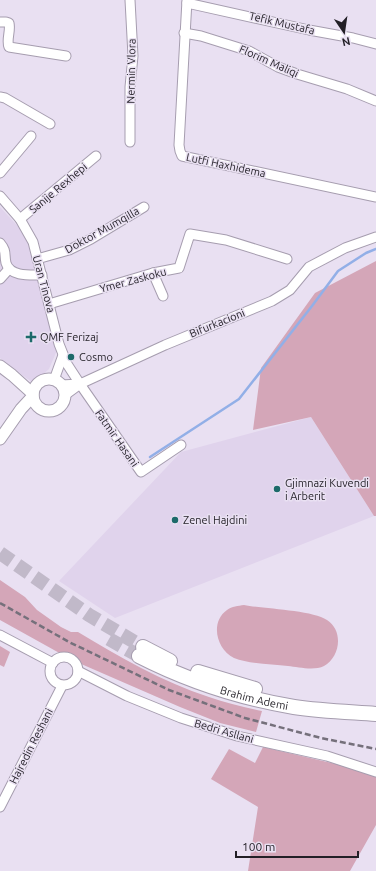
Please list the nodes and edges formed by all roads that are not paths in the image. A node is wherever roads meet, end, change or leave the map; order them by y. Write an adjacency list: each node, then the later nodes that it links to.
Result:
1 (130, 0): 11 (street, Nermin Vlora)
2 (187, 2): 4 (street, Lutfi Haxhidema); 5 (street, Tefik Mustafa)
3 (0, 22): 6 (street)
4 (184, 33): 8 (street, Florim Maliqi); 15 (street, Lutfi Haxhidema)
5 (376, 44)
6 (66, 56)
7 (0, 97): 9 (street)
8 (376, 101)
9 (50, 124)
10 (31, 136): 13 (street)
11 (130, 142)
12 (96, 156): 17 (street, Sanije Rexhepi)
13 (0, 173)
14 (0, 196): 17 (street, Uran Tinova)
15 (376, 197)
16 (144, 207): 20 (street, Doktor Mumqilla)
17 (20, 219): 20 (street, Uran Tinova)
18 (376, 237): 32 (street, Bifurkacioni)
19 (0, 243): 22 (street)
20 (37, 259): 24 (street, Uran Tinova)
21 (287, 259): 23 (street, Ymer Zaskoku)
22 (9, 269): 24 (street); 25 (street)
23 (153, 273): 26 (street); 27 (street, Ymer Zaskoku)
24 (42, 275): 27 (street, Uran Tinova)
25 (0, 279)
26 (163, 296)
27 (49, 304): 28 (street, Uran Tinova)
28 (63, 355): 32 (street); 33 (street)
29 (0, 366): 30 (street)
30 (12, 375): 31 (street); 34 (street)
31 (39, 383): 33 (street); 34 (street)
32 (80, 384): 33 (street, Bifurkacioni); 38 (street, Fatmir Hasani)
33 (60, 386): 35 (street)
34 (33, 395): 35 (street); 36 (street)
35 (39, 408): 36 (street)
36 (15, 418): 37 (street)
37 (0, 439)
38 (181, 445)
39 (0, 635): 40 (street)
40 (53, 663): 41 (street); 42 (street)
41 (78, 671): 42 (street); 45 (street, Bedri Asllani)
42 (62, 686): 46 (street, Hajredin Reshani)
43 (376, 705): 44 (main road, Brahim Ademi)
44 (376, 714)
45 (376, 772)
46 (0, 807)

